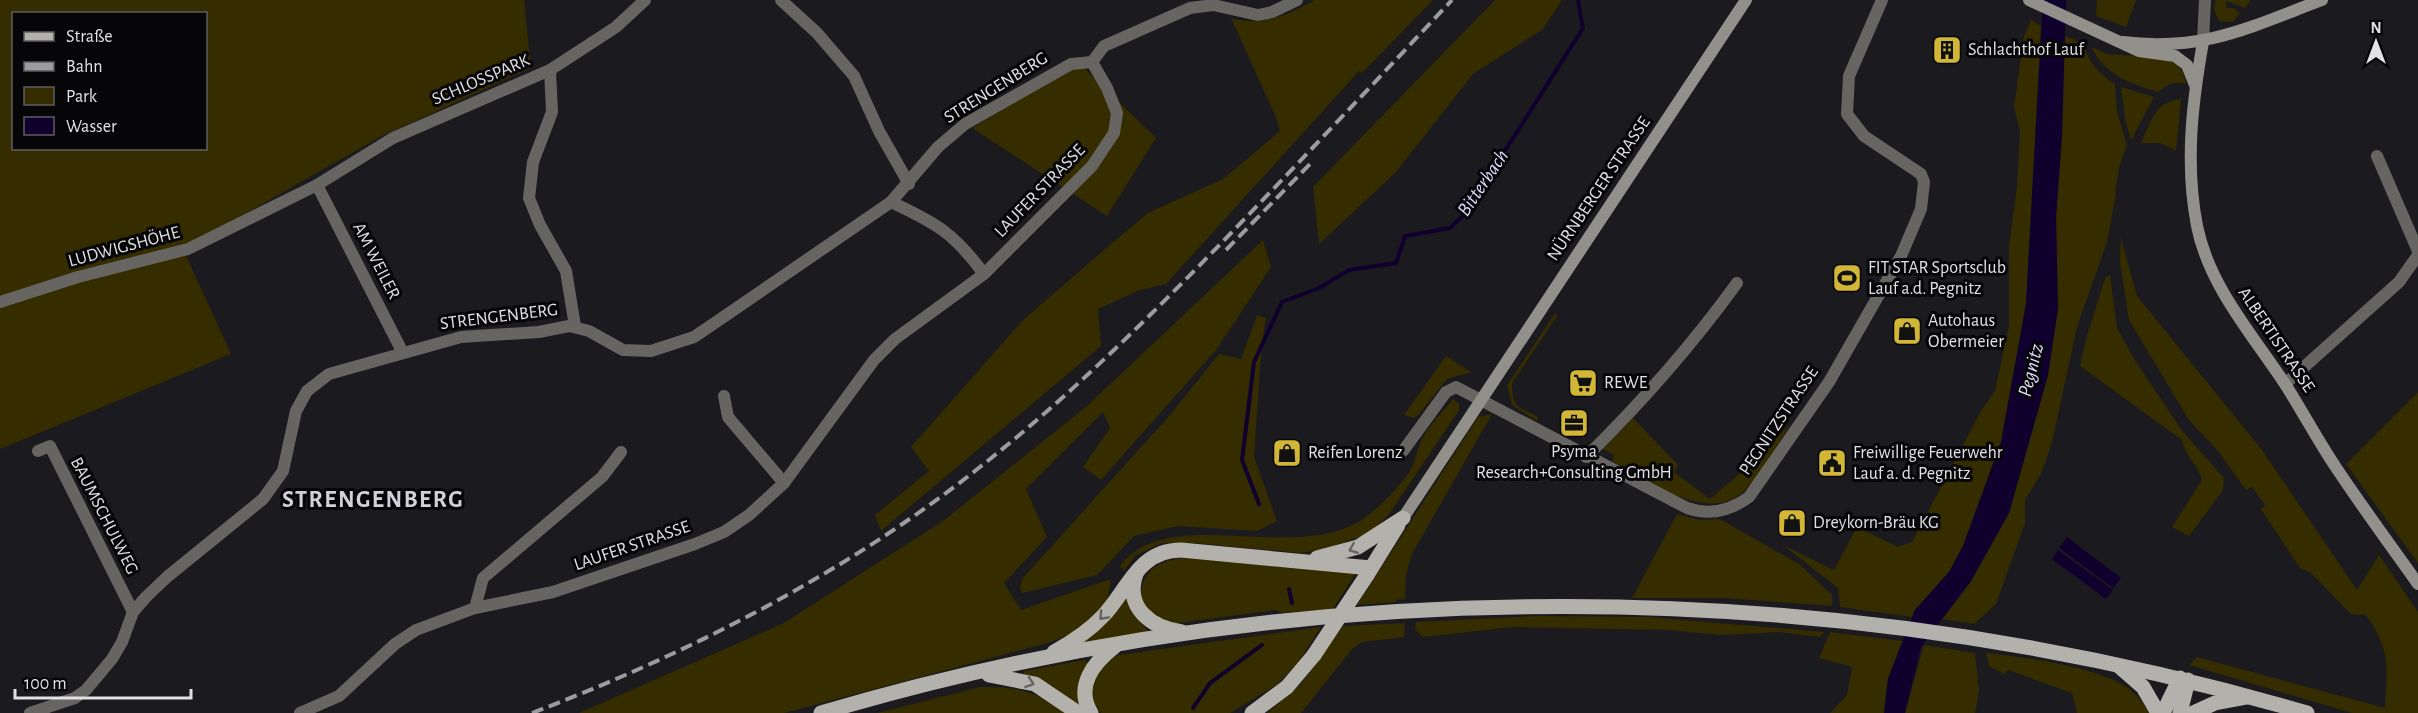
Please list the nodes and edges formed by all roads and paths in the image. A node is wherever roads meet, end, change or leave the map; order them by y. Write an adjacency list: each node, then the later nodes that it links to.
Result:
1 (645, 0): 12 (street)
2 (780, 0): 15 (street)
3 (1297, 0): 11 (street)
4 (1746, 0): 26 (main road, NÜRNBERGER STRASSE)
5 (1882, 0): 30 (street, PEGNITZSTRASSE)
6 (2029, 0): 9 (main road)
7 (2205, 0): 10 (street)
8 (2322, 0): 10 (main road)
9 (2123, 42): 10 (main road); 13 (main road)
10 (2203, 42): 13 (main road, ALBERTISTRASSE)
11 (1092, 62): 15 (street, STRENGENBERG); 19 (street, LAUFER STRASSE)
12 (550, 70): 16 (street, SCHLOSSPARK); 22 (street, SCHLOSSPARK)
13 (2195, 86): 24 (main road, ALBERTISTRASSE)
14 (2376, 156): 18 (street)
15 (909, 184): 17 (street, STRENGENBERG)
16 (317, 185): 21 (street, LUDWIGSHÖHE); 23 (street, AM WEILER)
17 (891, 202): 19 (street); 22 (street, STRENGENBERG)
18 (2418, 253): 24 (street)
19 (984, 274): 31 (street, LAUFER STRASSE)
20 (1737, 283): 30 (street)
21 (0, 302)
22 (575, 326): 23 (street, STRENGENBERG)
23 (403, 353): 38 (street, STRENGENBERG)
24 (2286, 384): 36 (main road, ALBERTISTRASSE)
25 (724, 396): 31 (street)
26 (1480, 398): 28 (street); 30 (street, PEGNITZSTRASSE); 32 (main road, NÜRNBERGER STRASSE)
27 (38, 451): 38 (street, BAUMSCHULWEG)
28 (1403, 451)
29 (621, 452): 37 (street)
30 (1586, 457)
31 (784, 483): 37 (street, LAUFER STRASSE)
32 (1403, 518): 33 (main road, one-way to 33); 35 (main road)
33 (1296, 561): 34 (main road); 35 (main road)
34 (1138, 569): 39 (main road); 41 (main road, one-way to 41)
35 (1369, 571): 51 (main road, bridge)
36 (2418, 584)
37 (475, 608): 47 (street, LAUFER STRASSE)
38 (133, 612): 46 (street, STRENGENBERG)
39 (1194, 633): 40 (main road); 42 (main road)
40 (1116, 645): 41 (main road); 50 (main road)
41 (1044, 659): 43 (main road)
42 (2115, 663): 44 (main road); 52 (main road)
43 (975, 673): 48 (main road); 49 (main road, one-way to 49)
44 (2184, 679): 45 (main road); 53 (main road); 54 (main road)
45 (2250, 696): 55 (main road); 56 (main road)
46 (30, 713)
47 (300, 713)
48 (822, 713)
49 (1078, 713)
50 (1092, 713)
51 (1252, 713)
52 (2158, 713)
53 (2163, 713)
54 (2180, 713)
55 (2193, 713)
56 (2307, 713)

